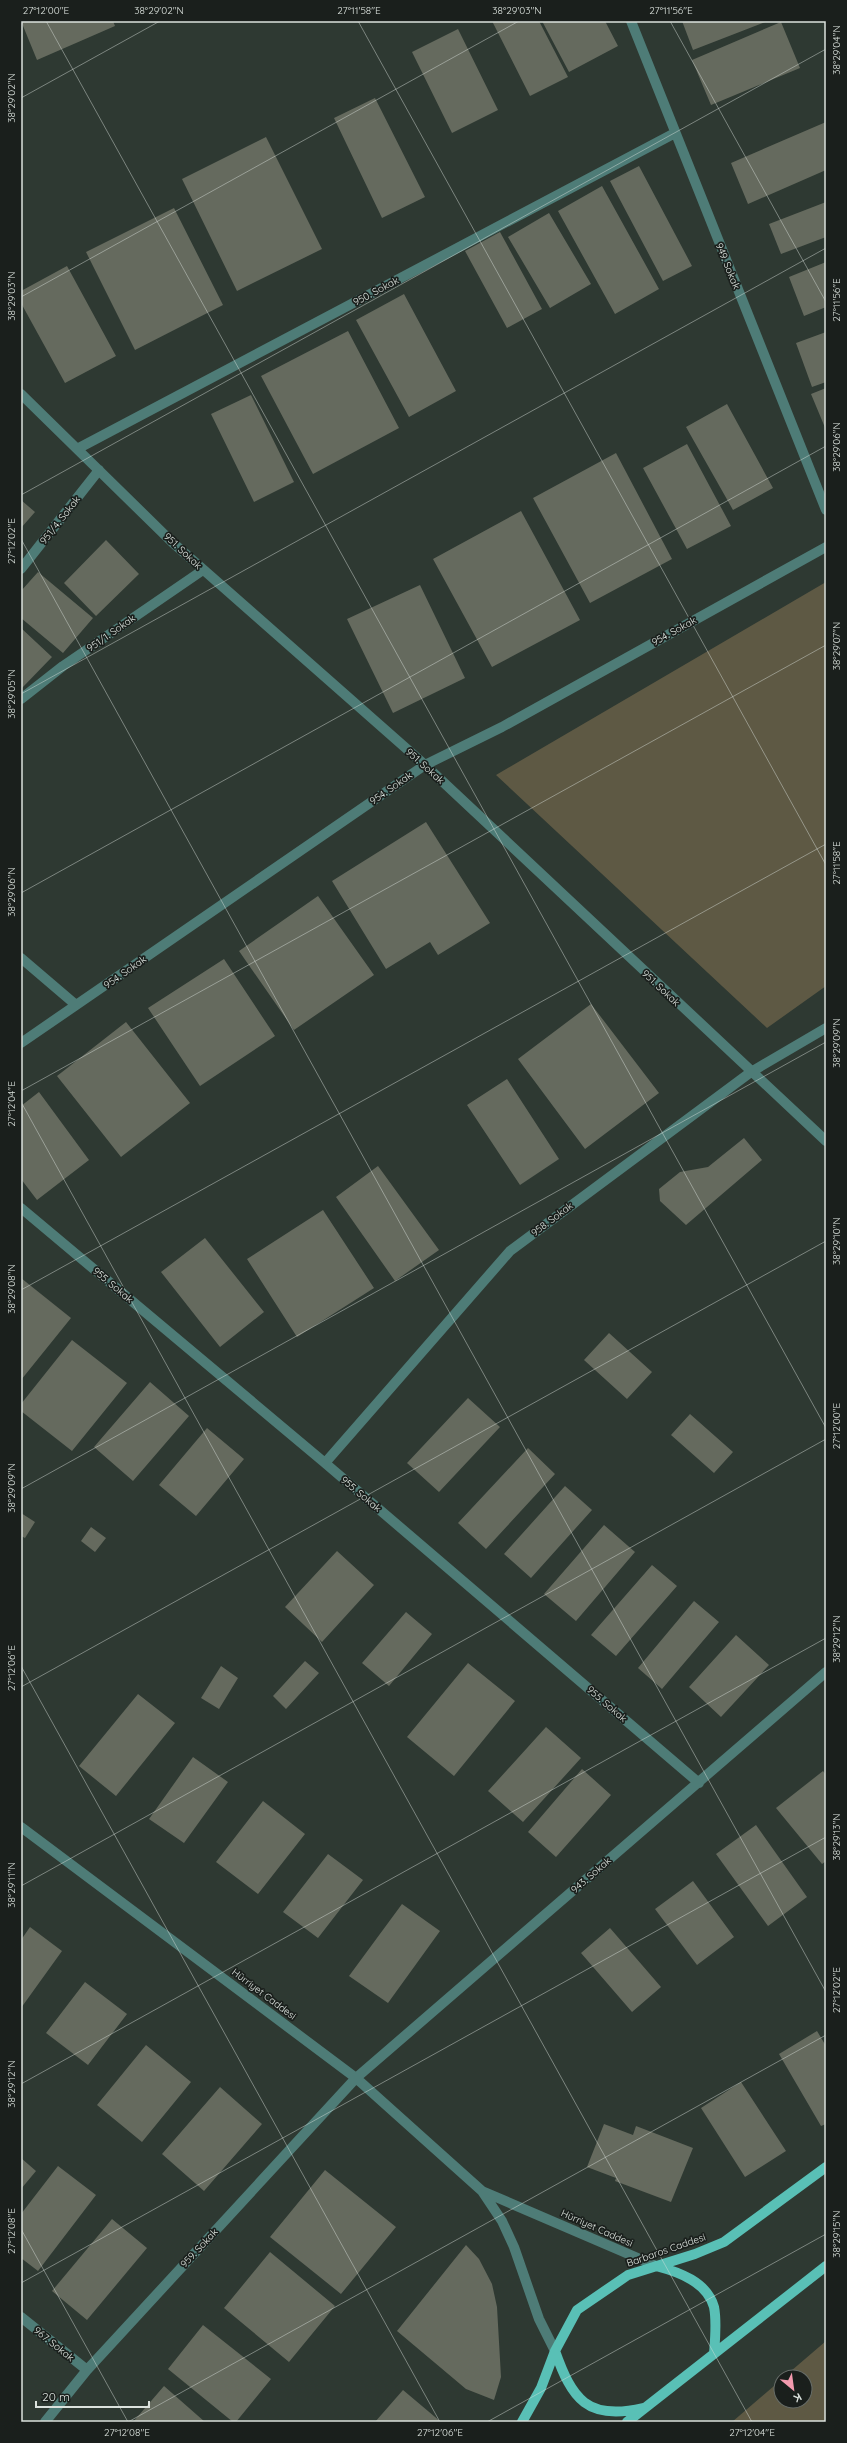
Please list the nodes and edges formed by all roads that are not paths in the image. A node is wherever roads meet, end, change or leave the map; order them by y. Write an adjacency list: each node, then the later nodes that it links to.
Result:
1 (631, 21): 2 (street, 949. Sokak)
2 (675, 133): 4 (street, 950. Sokak); 6 (street, 949. Sokak)
3 (21, 394): 4 (street, 951. Sokak)
4 (77, 449): 5 (street, 951. Sokak)
5 (99, 470): 8 (street, 951/4. Sokak); 9 (street, 951. Sokak)
6 (826, 510)
7 (826, 547): 11 (street, 954. Sokak)
8 (21, 569)
9 (203, 570): 10 (street, 951/1. Sokak); 11 (street, 951. Sokak)
10 (21, 699)
11 (424, 765): 13 (street, 954. Sokak); 16 (street, 951. Sokak)
12 (21, 958): 13 (street)
13 (76, 1005): 15 (street, 954. Sokak)
14 (826, 1028): 16 (street, 958. Sokak)
15 (21, 1043)
16 (751, 1072): 17 (street, 951. Sokak); 19 (street, 958. Sokak)
17 (826, 1141)
18 (21, 1208): 19 (street, 955. Sokak)
19 (325, 1463): 21 (street, 955. Sokak)
20 (826, 1672): 21 (street, 943. Sokak)
21 (699, 1783): 23 (street, 943. Sokak)
22 (21, 1827): 23 (street, Hürriyet Caddesi)
23 (356, 2078): 25 (street, Hürriyet Caddesi); 31 (street, 959. Sokak)
24 (826, 2167): 26 (main road, Barbaros Caddesi)
25 (482, 2191): 26 (street, Hürriyet Caddesi); 29 (street, Hürriyet Caddesi)
26 (654, 2265): 29 (main road, Barbaros Caddesi); 30 (main road, Hürriyet Caddesi)
27 (826, 2266): 30 (main road)
28 (21, 2317): 31 (street, 967. Sokak)
29 (554, 2351): 32 (main road, Hürriyet Caddesi); 34 (main road, Barbaros Caddesi)
30 (714, 2354): 32 (main road)
31 (87, 2370): 33 (street, 959. Sokak)
32 (646, 2407): 35 (main road)
33 (45, 2422)
34 (522, 2422)
35 (627, 2422)

